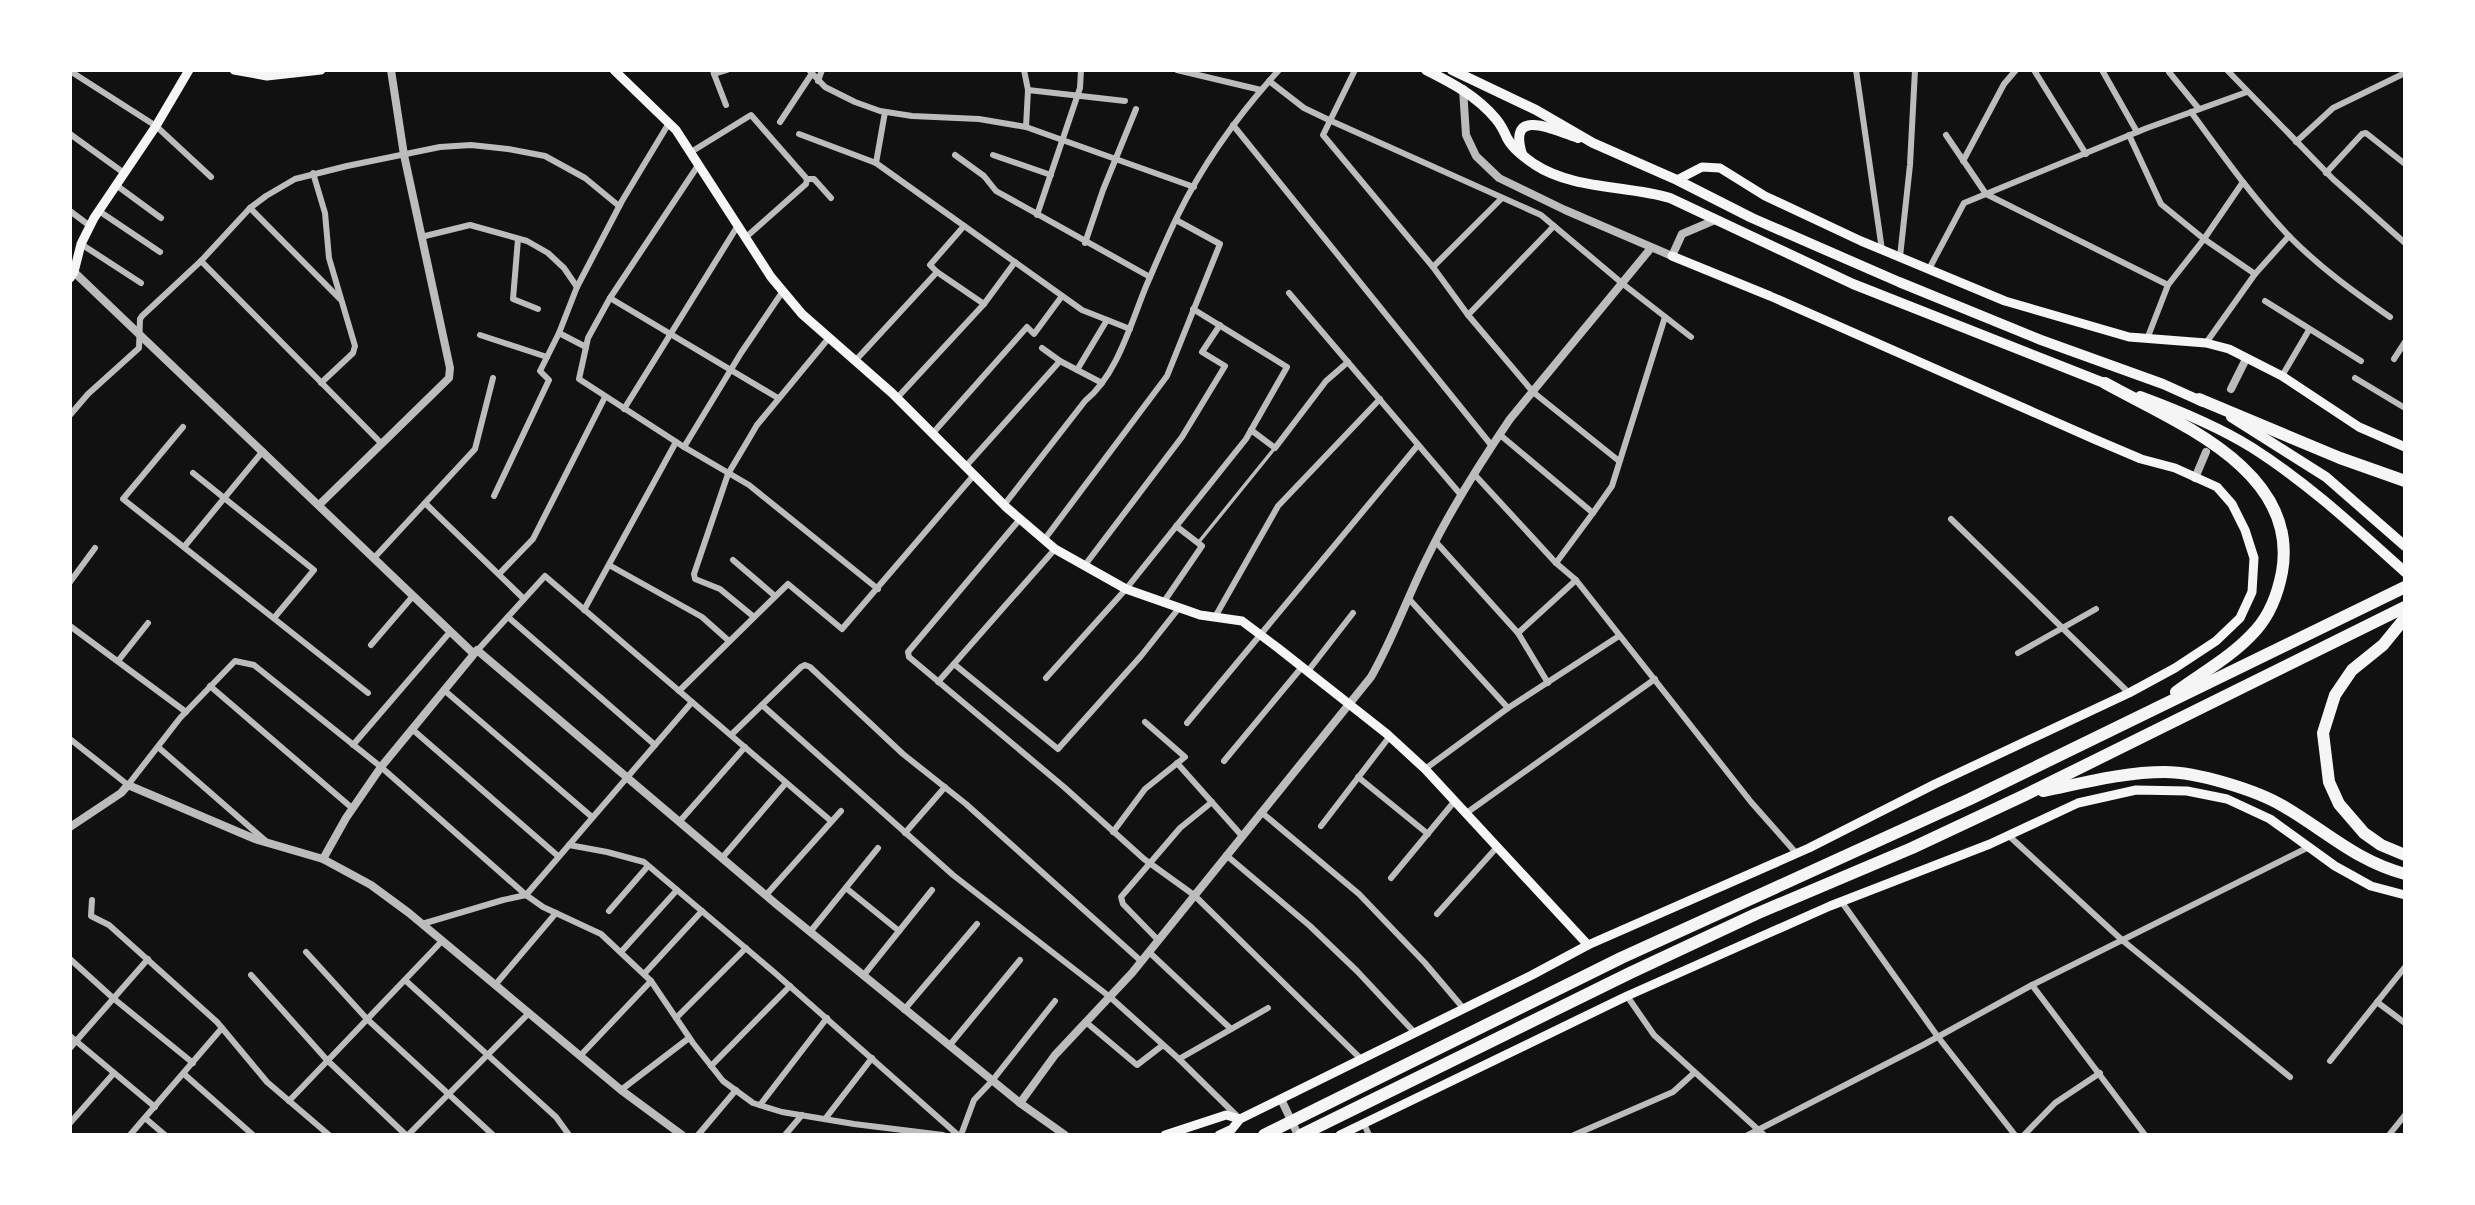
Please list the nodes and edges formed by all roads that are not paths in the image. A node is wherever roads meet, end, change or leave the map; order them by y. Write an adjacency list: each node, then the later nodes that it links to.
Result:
1 (189, 70): 42 (main road)
2 (233, 70): 3 (main road)
3 (321, 70)
4 (391, 70): 54 (street)
5 (614, 70): 40 (main road)
6 (727, 70): 22 (street)
7 (822, 70): 26 (street)
8 (1024, 70): 29 (street)
9 (1081, 70): 32 (street)
10 (1177, 70): 30 (street)
11 (1279, 70): 27 (street)
12 (1355, 70): 38 (street)
13 (1426, 70): 28 (main road)
14 (1452, 70): 51 (main road)
15 (1856, 70): 97 (street)
16 (1916, 70): 100 (street)
17 (2016, 70): 59 (street)
18 (2034, 70): 53 (street)
19 (2102, 70): 44 (street)
20 (2229, 70): 31 (street)
21 (70, 71): 42 (street)
22 (714, 72): 34 (street)
23 (2169, 72): 36 (street)
24 (810, 73): 26 (street); 39 (street)
25 (2405, 73): 50 (street)
26 (818, 81): 37 (street)
27 (1269, 81): 30 (street); 38 (street)
28 (1463, 89): 57 (main road); 96 (street)
29 (1028, 90): 32 (street); 43 (street)
30 (1261, 90): 41 (street)
31 (2248, 92): 36 (street); 50 (street)
32 (1078, 95): 33 (street); 49 (street)
33 (1125, 101)
34 (726, 104)
35 (1136, 109): 58 (street)
36 (2195, 110): 44 (street); 70 (street)
37 (885, 111): 43 (street); 60 (street)
38 (1329, 120): 75 (street); 103 (street)
39 (780, 122)
40 (669, 124): 52 (main road); 76 (street)
41 (1233, 125): 72 (street); 172 (street)
42 (156, 126): 63 (main road); 67 (street)
43 (1026, 128): 49 (street)
44 (2137, 132): 48 (street)
45 (70, 134): 63 (street)
46 (799, 134): 60 (street)
47 (1946, 135): 59 (street)
48 (2129, 135): 53 (street); 92 (street)
49 (1063, 141): 58 (street); 66 (street)
50 (2296, 142): 65 (street)
51 (1593, 143): 57 (main road); 69 (main road)
52 (691, 152): 61 (main road); 68 (street)
53 (2086, 154): 73 (street)
54 (404, 155): 64 (street); 76 (street); 89 (street)
55 (955, 155): 80 (street)
56 (993, 155): 66 (street)
57 (1522, 155): 83 (main road)
58 (1115, 160): 72 (street); 93 (street)
59 (1963, 161): 73 (street)
60 (876, 163): 85 (street)
61 (699, 164): 87 (main road); 116 (street)
62 (2405, 164): 65 (street)
63 (124, 173): 71 (main road)
64 (313, 173): 77 (street); 117 (street)
65 (2326, 173): 94 (street)
66 (1051, 175): 80 (street)
67 (211, 177)
68 (807, 179): 74 (street); 90 (street)
69 (1677, 180): 97 (main road); 161 (main road)
70 (2243, 182): 88 (street); 92 (street)
71 (116, 185): 79 (main road); 81 (street)
72 (1194, 187): 82 (street)
73 (1986, 194): 104 (street); 111 (street)
74 (831, 198)
75 (1502, 198): 86 (street); 103 (street)
76 (619, 206): 112 (street)
77 (250, 208): 101 (street); 117 (street)
78 (70, 211): 84 (street)
79 (99, 211): 84 (main road); 98 (street)
80 (1037, 215): 93 (street)
81 (161, 218)
82 (1176, 220): 108 (street); 121 (street)
83 (1715, 220): 99 (street); 154 (main road)
84 (90, 226): 95 (main road)
85 (964, 226): 102 (street); 105 (street)
86 (1554, 226): 110 (street); 122 (street)
87 (737, 227): 90 (main road); 130 (street)
88 (2289, 236): 106 (street); 124 (street)
89 (421, 237): 91 (street); 170 (street)
90 (745, 238): 113 (main road)
91 (517, 239): 112 (street); 120 (street)
92 (2204, 239): 106 (street); 111 (street)
93 (1086, 243): 108 (street)
94 (2405, 243)
95 (81, 244): 107 (main road); 109 (street)
96 (1651, 248): 99 (street); 110 (street)
97 (1882, 250): 100 (main road)
98 (160, 252)
99 (1672, 256): 184 (main road)
100 (1900, 257): 104 (main road)
101 (201, 261): 131 (street); 152 (street)
102 (1015, 262): 115 (street); 119 (street)
103 (1433, 267): 122 (street)
104 (1929, 269): 135 (main road)
105 (937, 272): 119 (street); 143 (street)
106 (2255, 274): 137 (street)
107 (72, 275): 131 (street)
108 (1150, 277): 127 (street)
109 (141, 283)
110 (1623, 284): 123 (street); 156 (street)
111 (2168, 285): 135 (street)
112 (577, 287): 129 (street)
113 (783, 291): 134 (main road); 147 (street)
114 (1289, 293): 146 (street)
115 (1062, 296): 125 (street); 167 (street)
116 (610, 298): 130 (street); 138 (street)
117 (341, 300): 152 (street)
118 (2265, 301): 128 (street)
119 (984, 304): 159 (street)
120 (538, 309)
121 (1193, 309): 126 (street); 196 (street)
122 (1468, 315): 156 (street)
123 (1665, 317): 133 (street); 178 (street)
124 (2390, 317)
125 (1107, 320): 127 (street); 148 (street)
126 (1220, 325): 166 (street); 207 (street)
127 (1130, 329): 153 (street)
128 (2309, 330): 145 (street); 149 (street)
129 (559, 333): 138 (street); 140 (street)
130 (669, 333): 147 (street); 163 (street)
131 (142, 334): 164 (street); 176 (street)
132 (480, 335): 140 (street)
133 (1691, 337)
134 (828, 338): 143 (main road); 158 (street)
135 (2147, 339): 137 (main road)
136 (2405, 342): 142 (street)
137 (2206, 343): 141 (main road)
138 (586, 347): 157 (street)
139 (1042, 348): 144 (street)
140 (547, 357): 187 (street)
141 (2246, 359): 149 (main road); 155 (street)
142 (2394, 359)
143 (855, 361): 159 (main road)
144 (1060, 361): 148 (street); 179 (street)
145 (2361, 361)
146 (1348, 362): 160 (street); 175 (street)
147 (730, 370): 158 (street); 173 (street)
148 (1077, 370): 153 (street)
149 (2282, 376): 174 (main road)
150 (493, 377): 189 (street)
151 (2355, 378): 162 (street)
152 (321, 383): 170 (street)
153 (1102, 383): 191 (street)
154 (2105, 383): 208 (main road); 258 (highway)
155 (2231, 389)
156 (1532, 392): 168 (street); 178 (street)
157 (605, 397): 163 (street); 209 (street)
158 (778, 398): 181 (street)
159 (897, 398): 167 (main road)
160 (1380, 399): 171 (street); 227 (street)
161 (2199, 399): 185 (highway); 199 (main road)
162 (2405, 408)
163 (624, 409): 169 (street)
164 (70, 415)
165 (183, 428): 200 (street)
166 (1251, 430): 175 (street); 195 (street)
167 (933, 433): 179 (main road)
168 (1499, 434): 172 (street); 192 (street)
169 (677, 442): 173 (street); 206 (street)
170 (382, 444): 190 (street)
171 (1418, 445): 186 (street); 235 (street)
172 (1492, 446): 182 (street)
173 (684, 447): 181 (street)
174 (2405, 447)
175 (1275, 448): 198 (lane)
176 (263, 451): 188 (street); 190 (street)
177 (2206, 452): 184 (street)
178 (1619, 461): 192 (street)
179 (966, 466): 183 (main road)
180 (193, 473): 188 (street)
181 (729, 474): 213 (street); 226 (street)
182 (1474, 474): 186 (street); 205 (street)
183 (975, 475): 191 (main road); 213 (street)
184 (2195, 478): 252 (main road)
185 (2405, 481)
186 (1461, 495): 197 (street)
187 (494, 496)
188 (225, 498): 200 (street); 228 (street)
189 (425, 503): 203 (street); 209 (street)
190 (319, 505): 203 (street)
191 (1004, 505): 193 (main road)
192 (1593, 513): 205 (street)
193 (1020, 519): 196 (main road); 246 (street)
194 (1951, 519): 232 (street)
195 (1176, 526): 198 (street); 214 (street)
196 (1044, 540): 202 (main road)
197 (1436, 541): 217 (street); 234 (street)
198 (1198, 543): 219 (street)
199 (2405, 546)
200 (184, 547): 228 (street)
201 (95, 548): 211 (street)
202 (1055, 549): 207 (main road); 242 (street)
203 (374, 558): 215 (street)
204 (733, 560): 216 (street)
205 (1556, 563): 210 (street)
206 (609, 565): 223 (street); 237 (street)
207 (1085, 565): 214 (main road)
208 (2401, 569)
209 (499, 574): 218 (street)
210 (1576, 580): 234 (street); 236 (street)
211 (70, 582)
212 (2405, 587): 258 (highway)
213 (878, 589): 216 (street)
214 (1126, 589): 219 (main road); 244 (street)
215 (413, 596): 233 (street); 238 (street)
216 (775, 596): 226 (street)
217 (1409, 598): 254 (street); 256 (street)
218 (524, 599): 223 (street); 225 (street)
219 (1163, 603): 221 (main road)
220 (2405, 607): 278 (highway)
221 (1179, 608): 227 (main road); 242 (street)
222 (2096, 608): 232 (street)
223 (584, 610): 250 (street)
224 (1353, 613): 243 (street)
225 (508, 617): 239 (street); 266 (street)
226 (754, 617): 237 (street)
227 (1215, 617): 235 (main road)
228 (274, 618): 251 (street)
229 (2405, 618): 302 (highway)
230 (148, 623): 241 (street)
231 (70, 626): 241 (street)
232 (2060, 628): 240 (street); 252 (street)
233 (450, 632): 239 (street); 265 (street)
234 (1518, 633): 247 (street)
235 (1259, 634): 243 (main road); 260 (street)
236 (1619, 636): 245 (street); 247 (street)
237 (729, 641): 250 (street)
238 (372, 645)
239 (475, 652): 249 (street); 274 (street)
240 (2018, 653)
241 (118, 661): 257 (street)
242 (954, 664): 246 (street)
243 (1305, 669): 254 (main road); 269 (street)
244 (1046, 678)
245 (1655, 678): 284 (street); 300 (street)
246 (938, 682): 290 (street)
247 (1548, 683): 256 (street)
248 (211, 686): 257 (street); 265 (street); 281 (street)
249 (444, 690): 261 (street); 285 (street)
250 (680, 691): 253 (street)
251 (368, 693)
252 (2129, 693): 300 (main road)
253 (692, 702): 262 (street); 266 (street)
254 (1351, 704): 263 (main road); 283 (street)
255 (762, 705): 262 (street); 277 (street); 291 (street)
256 (1508, 708): 272 (street)
257 (186, 712): 267 (street)
258 (2148, 713): 418 (highway)
259 (1145, 722): 270 (street)
260 (1187, 723)
261 (412, 729): 271 (street); 303 (street)
262 (731, 735): 268 (street)
263 (1390, 736): 272 (main road); 273 (street)
264 (70, 739): 276 (street)
265 (354, 745): 271 (street)
266 (655, 745): 274 (street)
267 (158, 747): 276 (street); 295 (street)
268 (745, 747): 275 (street); 286 (street)
269 (1224, 761)
270 (1177, 763): 279 (street); 290 (street)
271 (381, 767): 281 (street); 313 (street)
272 (1425, 769): 280 (main road)
273 (1358, 777): 288 (street); 292 (street)
274 (626, 778): 285 (street); 286 (street)
275 (786, 783): 287 (street); 304 (street)
276 (128, 785): 289 (street); 295 (street)
277 (945, 787): 291 (street); 338 (street)
278 (2025, 795): 308 (highway); 419 (highway)
279 (1212, 802): 294 (street); 306 (street)
280 (1454, 802): 284 (main road); 292 (street)
281 (352, 808): 305 (street)
282 (841, 811): 287 (street)
283 (1261, 812): 294 (street); 354 (street)
284 (1465, 814): 297 (main road)
285 (592, 817): 296 (street)
286 (680, 821): 304 (street)
287 (831, 821): 314 (street)
288 (1321, 826)
289 (70, 827)
290 (1114, 832): 306 (street)
291 (905, 833): 349 (street)
292 (1428, 834): 309 (street)
293 (2008, 835): 298 (main road); 318 (main road); 328 (street)
294 (1242, 836): 301 (street)
295 (268, 843): 305 (street)
296 (569, 845): 303 (street); 307 (street)
297 (1499, 846): 322 (street); 330 (main road)
298 (2309, 847): 316 (main road); 328 (street)
299 (878, 848): 310 (street)
300 (1797, 854): 330 (main road)
301 (1226, 855): 315 (street); 364 (street)
302 (2405, 855)
303 (558, 856): 313 (street)
304 (722, 858): 314 (street)
305 (323, 859): 323 (street)
306 (1149, 863): 315 (street); 327 (street)
307 (648, 866): 311 (street); 319 (street)
308 (2405, 874)
309 (1391, 878)
310 (846, 888): 325 (street); 326 (street)
311 (677, 890): 320 (street); 333 (street)
312 (932, 890): 325 (street)
313 (526, 895): 321 (street); 323 (street)
314 (766, 895): 326 (street)
315 (1194, 895): 327 (street); 376 (street)
316 (2405, 895)
317 (92, 900): 336 (street)
318 (1841, 901): 348 (main road); 365 (street)
319 (609, 911)
320 (702, 911): 331 (street); 340 (street)
321 (556, 913): 333 (street); 345 (street)
322 (1437, 914)
323 (422, 924): 329 (street)
324 (977, 924): 355 (street)
325 (899, 931): 342 (street)
326 (810, 932): 342 (street)
327 (1158, 940): 334 (street)
328 (2122, 940): 346 (street); 384 (street)
329 (442, 941): 343 (street); 345 (street)
330 (1588, 945): 354 (main road)
331 (746, 948): 347 (street); 357 (street)
332 (306, 952): 359 (street)
333 (621, 952): 340 (street)
334 (1149, 952): 338 (street); 363 (street)
335 (70, 959): 350 (street)
336 (148, 959): 350 (street); 362 (street)
337 (1020, 960): 369 (street)
338 (1141, 961): 349 (street)
339 (2405, 967): 352 (street)
340 (644, 974): 344 (street)
341 (251, 975): 375 (street)
342 (863, 976): 355 (street)
343 (405, 980): 359 (street); 371 (street)
344 (651, 981): 357 (street); 372 (street)
345 (495, 985): 356 (street)
346 (2032, 985): 365 (street); 382 (street)
347 (790, 986): 358 (street); 379 (street)
348 (1627, 996): 381 (street); 400 (main road)
349 (1110, 997): 360 (street); 368 (street)
350 (113, 998): 367 (street); 378 (street)
351 (1055, 1001): 385 (street)
352 (2377, 1002): 361 (street); 377 (street)
353 (1268, 1008): 363 (street)
354 (1464, 1009): 364 (main road)
355 (904, 1010): 369 (street)
356 (529, 1013): 371 (street); 372 (street)
357 (676, 1018): 366 (street)
358 (827, 1018): 373 (street); 392 (street)
359 (367, 1019): 375 (street); 388 (street)
360 (1087, 1023): 368 (street); 391 (street)
361 (2405, 1023)
362 (222, 1028): 378 (street); 390 (street)
363 (1231, 1029): 374 (street)
364 (1415, 1033): 376 (main road)
365 (1938, 1037): 402 (street); 424 (street)
366 (689, 1038): 379 (street); 386 (street)
367 (73, 1039): 370 (street); 380 (street)
368 (1163, 1045): 374 (street)
369 (949, 1046): 385 (street)
370 (70, 1048)
371 (488, 1055): 388 (street); 409 (street)
372 (580, 1056): 386 (street)
373 (872, 1058): 397 (street); 414 (street)
374 (1179, 1059): 398 (street)
375 (327, 1060): 390 (street); 407 (street)
376 (1362, 1060): 389 (main road)
377 (2330, 1061)
378 (193, 1063): 383 (street)
379 (711, 1066): 387 (street)
380 (114, 1073): 393 (street); 399 (street)
381 (1695, 1073): 402 (street); 422 (street)
382 (2100, 1073): 425 (street); 426 (street)
383 (184, 1074): 393 (street); 405 (street)
384 (2290, 1077)
385 (992, 1081): 391 (street); 414 (street)
386 (621, 1090): 410 (street)
387 (736, 1090): 392 (street); 411 (street)
388 (449, 1094): 407 (street); 408 (street)
389 (1281, 1099): 398 (main road); 419 (street)
390 (289, 1101): 406 (street)
391 (1020, 1103): 415 (street)
392 (760, 1105): 394 (street)
393 (155, 1107): 396 (street)
394 (802, 1115): 397 (street); 412 (street)
395 (2405, 1115): 427 (street)
396 (145, 1118): 403 (street); 404 (street)
397 (825, 1119): 401 (street)
398 (1240, 1119): 416 (main road); 417 (main road)
399 (70, 1123)
400 (1364, 1124): 420 (main road); 421 (street)
401 (892, 1132): 413 (street)
402 (1760, 1133): 423 (street)
403 (130, 1135)
404 (165, 1135)
405 (253, 1135)
406 (329, 1135)
407 (407, 1135)
408 (493, 1135)
409 (569, 1135)
410 (682, 1135)
411 (698, 1135)
412 (785, 1135)
413 (943, 1135)
414 (960, 1135)
415 (1065, 1135)
416 (1165, 1135)
417 (1219, 1135)
418 (1264, 1135)
419 (1300, 1135)
420 (1340, 1135)
421 (1369, 1135)
422 (1574, 1135)
423 (1748, 1135)
424 (2015, 1135)
425 (2024, 1135)
426 (2145, 1135)
427 (2389, 1135)

